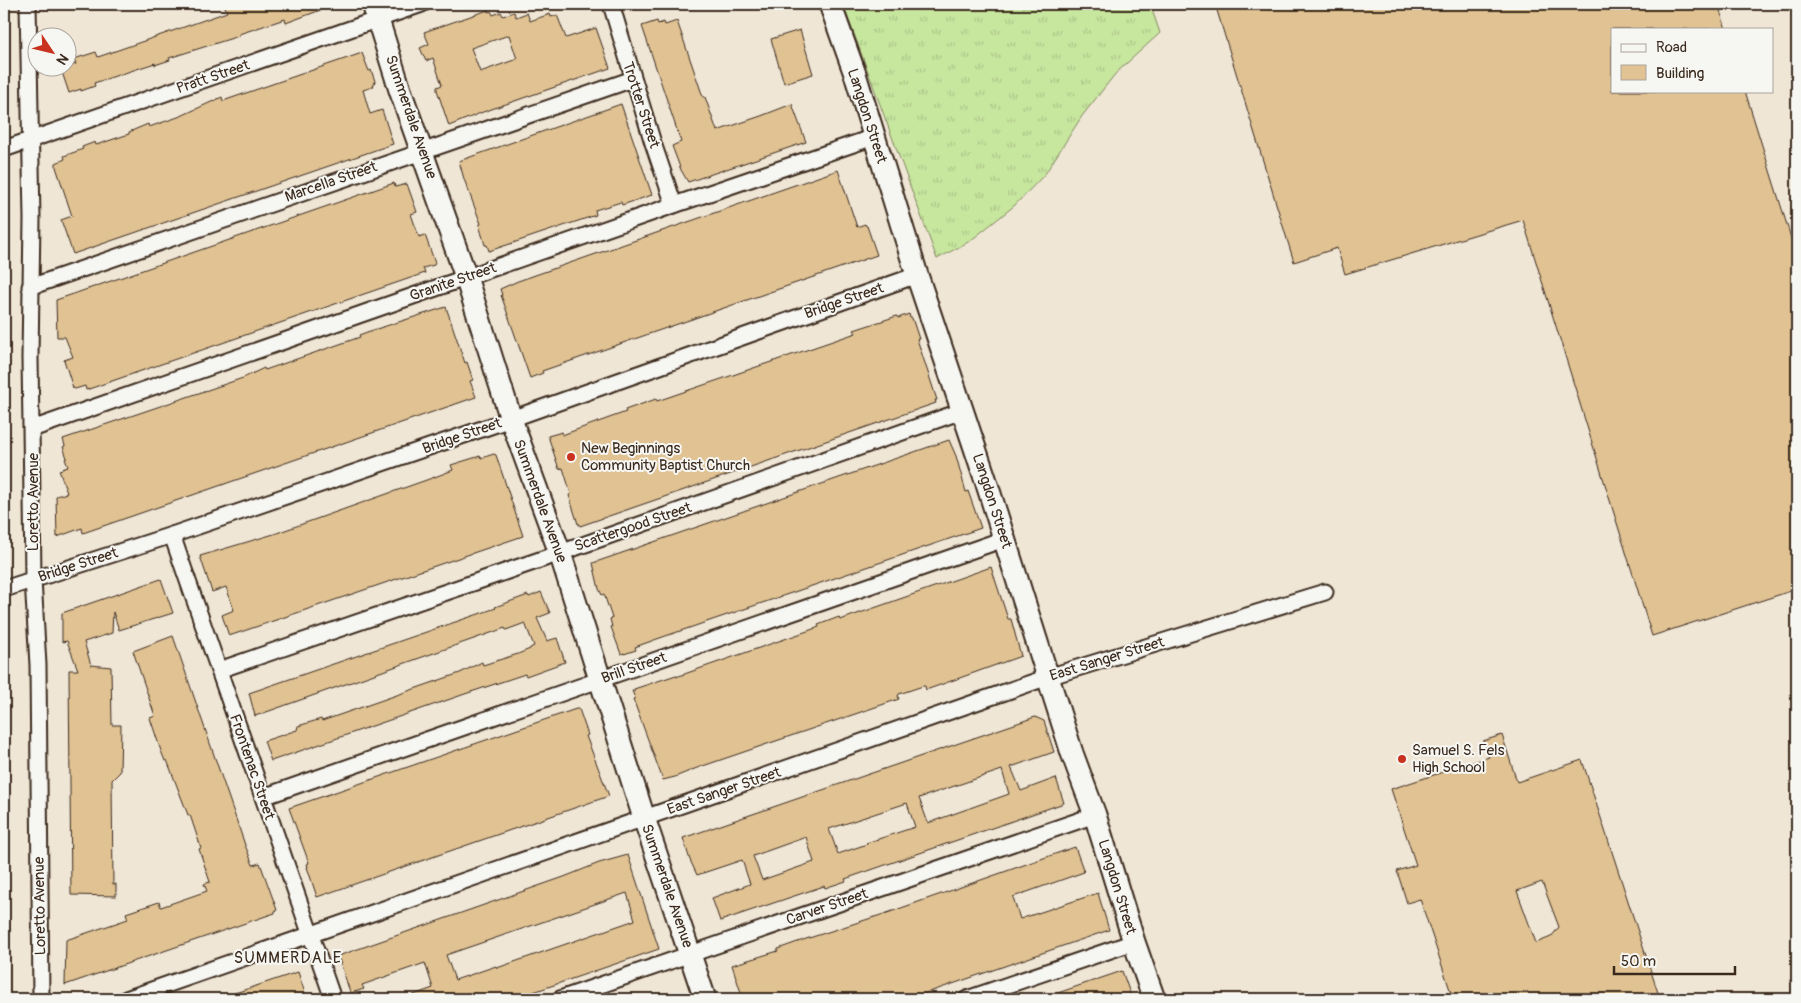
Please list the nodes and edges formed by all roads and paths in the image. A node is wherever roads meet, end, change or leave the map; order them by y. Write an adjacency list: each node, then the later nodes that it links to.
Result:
1 (28, 4): 8 (street, Loretto Avenue)
2 (422, 4): 5 (street, Pratt Street)
3 (611, 4): 6 (street, Trotter Street)
4 (830, 4): 7 (street, Langdon Street)
5 (375, 12): 8 (street, Pratt Street); 10 (street, Summerdale Avenue)
6 (633, 79): 10 (street, Marcella Street); 11 (street, Trotter Street)
7 (874, 138): 11 (street, Granite Street); 12 (street, Langdon Street)
8 (31, 140): 9 (street, Pratt Street); 14 (street, Loretto Avenue)
9 (4, 149)
10 (422, 151): 13 (street, Summerdale Avenue); 14 (street, Marcella Street)
11 (674, 205): 13 (street, Granite Street)
12 (917, 275): 15 (street, Langdon Street); 16 (street, Bridge Street)
13 (466, 278): 16 (street, Summerdale Avenue); 17 (street, Granite Street)
14 (30, 287): 17 (street, Loretto Avenue)
15 (962, 411): 19 (street, Langdon Street); 20 (street, Scattergood Street)
16 (511, 419): 18 (street, Bridge Street); 20 (street, Summerdale Avenue)
17 (32, 429): 21 (street, Loretto Avenue)
18 (172, 535): 21 (street, Bridge Street); 24 (street, Frontenac Street)
19 (1004, 538): 25 (street, Langdon Street); 26 (street, Brill Street)
20 (560, 553): 24 (street, Scattergood Street); 26 (street, Summerdale Avenue)
21 (34, 579): 22 (street, Bridge Street); 33 (street, Loretto Avenue)
22 (4, 589)
23 (1325, 592): 25 (street, East Sanger Street)
24 (219, 670): 27 (street, Frontenac Street)
25 (1048, 677): 28 (street, Langdon Street); 29 (street, East Sanger Street)
26 (601, 679): 27 (street, Brill Street); 29 (street, Summerdale Avenue)
27 (263, 797): 30 (street, Frontenac Street)
28 (1095, 815): 31 (street, Langdon Street); 32 (street, Carver Street)
29 (644, 818): 30 (street, East Sanger Street); 32 (street, Summerdale Avenue)
30 (311, 935): 34 (street, East Sanger Street); 35 (street, Frontenac Street)
31 (1134, 942): 38 (street); 39 (street, Langdon Street)
32 (691, 954): 36 (street, Carver Street); 37 (street, Summerdale Avenue)
33 (41, 999)
34 (126, 999)
35 (333, 999)
36 (560, 999)
37 (705, 999)
38 (967, 999)
39 (1154, 999)

